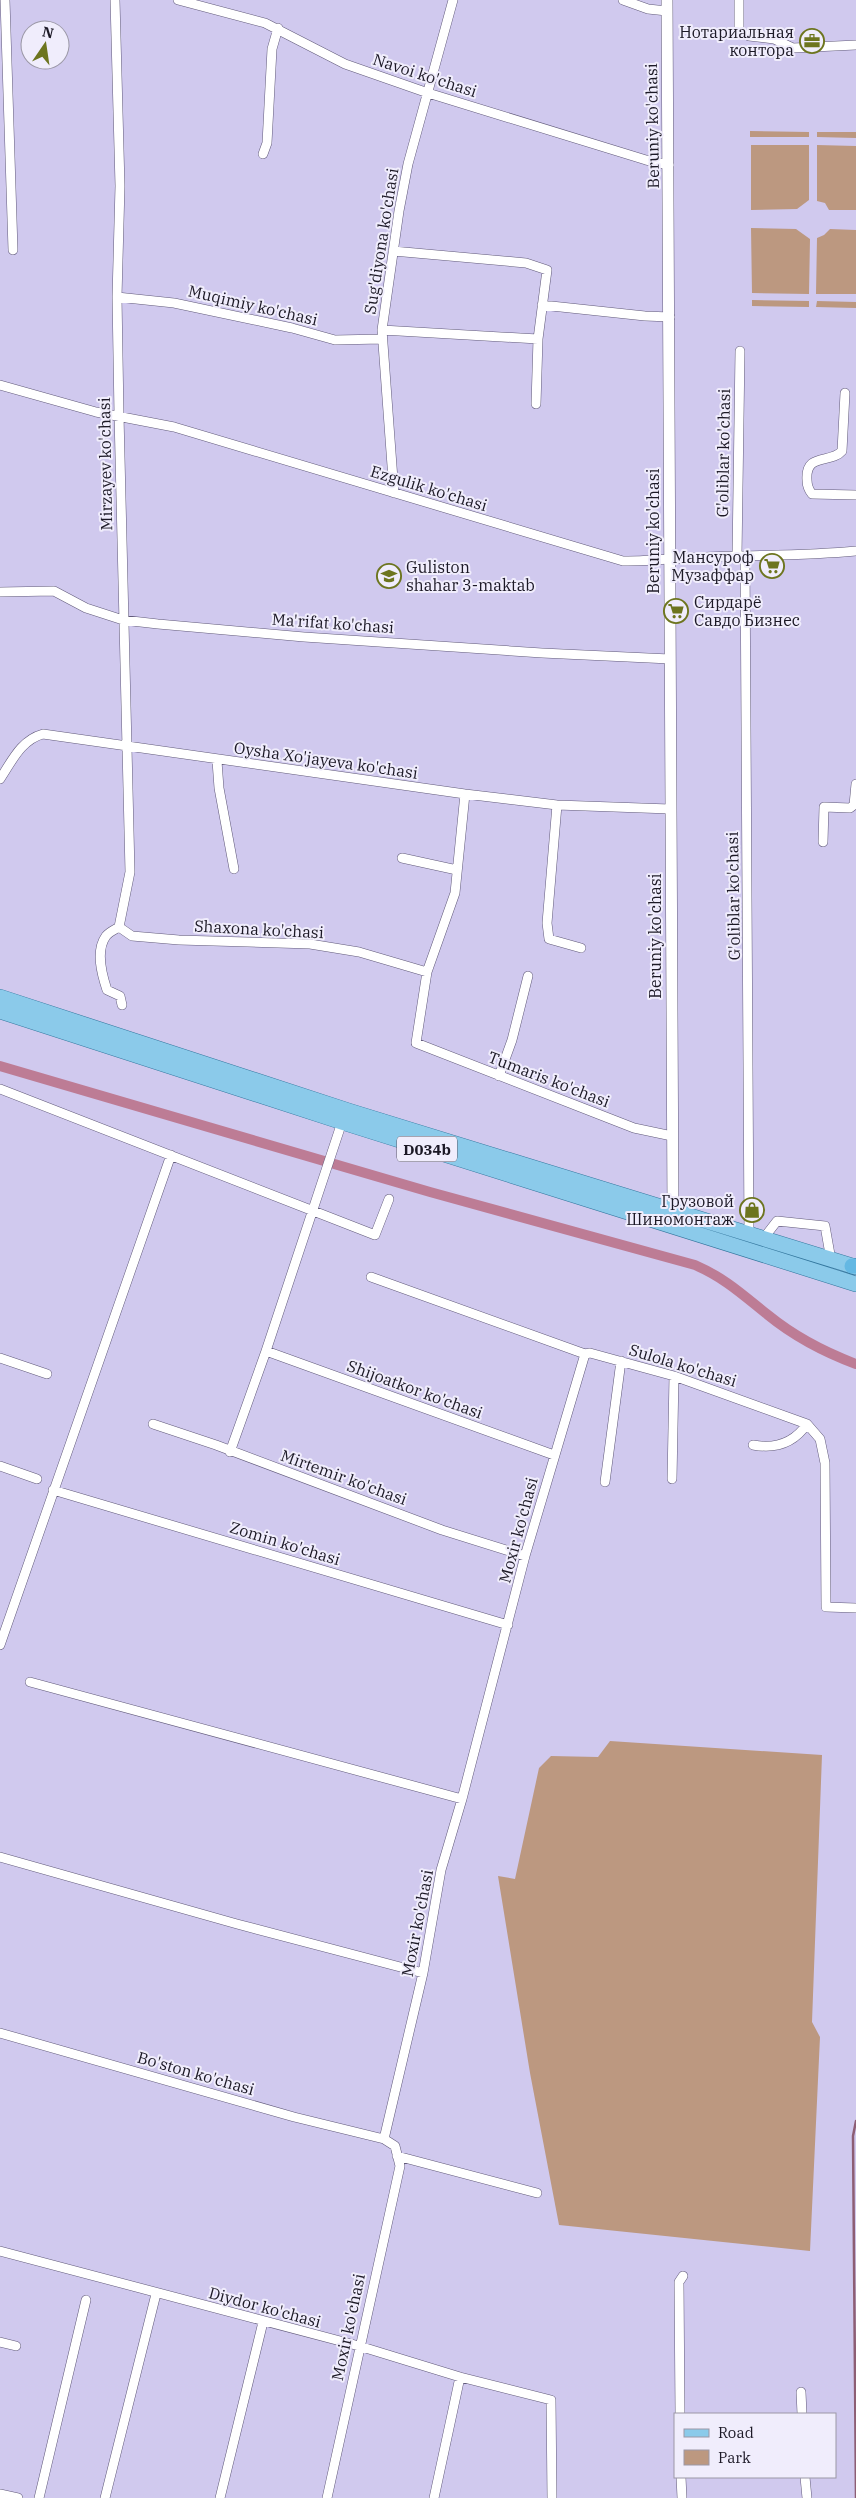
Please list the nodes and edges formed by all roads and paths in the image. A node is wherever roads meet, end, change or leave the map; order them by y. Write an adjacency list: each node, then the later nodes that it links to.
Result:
1 (4, 0): 13 (street)
2 (115, 0): 15 (street, Mirzayev ko'chasi)
3 (178, 0): 8 (street, Navoi ko'chasi)
4 (453, 0): 10 (street, Sug'diyona ko'chasi)
5 (623, 0): 7 (street)
6 (739, 0): 9 (street)
7 (667, 5): 12 (street, Beruniy ko'chasi)
8 (278, 28): 10 (street, Navoi ko'chasi); 11 (street)
9 (856, 45)
10 (428, 93): 12 (street, Navoi ko'chasi); 14 (street, Sug'diyona ko'chasi)
11 (263, 154)
12 (669, 165): 17 (street, Beruniy ko'chasi)
13 (13, 250)
14 (393, 251): 16 (street); 18 (street, Sug'diyona ko'chasi)
15 (117, 297): 18 (street, Muqimiy ko'chasi); 24 (street, Mirzayev ko'chasi)
16 (542, 305): 17 (street); 19 (street)
17 (670, 317): 29 (street, Beruniy ko'chasi)
18 (382, 335): 19 (street, Muqimiy ko'chasi); 25 (street, Sug'diyona ko'chasi)
19 (538, 339): 23 (street)
20 (740, 351): 28 (street, G'oliblar ko'chasi)
21 (0, 385): 24 (street, Ezgulik ko'chasi)
22 (845, 393): 26 (street)
23 (536, 404)
24 (119, 415): 25 (street, Ezgulik ko'chasi); 31 (street, Mirzayev ko'chasi)
25 (394, 493): 29 (street, Ezgulik ko'chasi)
26 (856, 495)
27 (856, 551): 28 (street, Ezgulik ko'chasi)
28 (741, 556): 29 (street, Ezgulik ko'chasi); 59 (street, G'oliblar ko'chasi)
29 (669, 561): 32 (street, Beruniy ko'chasi)
30 (0, 592): 31 (street, Ma'rifat ko'chasi)
31 (123, 620): 32 (street, Ma'rifat ko'chasi); 33 (street, Mirzayev ko'chasi)
32 (670, 659): 39 (street, Beruniy ko'chasi)
33 (126, 747): 34 (street, Oysha Xo'jayeva ko'chasi); 35 (street, Oysha Xo'jayeva ko'chasi); 44 (street, Mirzayev ko'chasi)
34 (217, 761): 37 (street, Oysha Xo'jayeva ko'chasi); 42 (street)
35 (0, 779)
36 (856, 784): 40 (street)
37 (465, 794): 38 (street, Oysha Xo'jayeva ko'chasi); 43 (street)
38 (558, 805): 39 (street, Oysha Xo'jayeva ko'chasi); 45 (street)
39 (670, 810): 54 (street, Beruniy ko'chasi)
40 (823, 842)
41 (402, 858): 43 (street)
42 (234, 869)
43 (457, 870): 46 (street)
44 (119, 927): 46 (street, Shaxona ko'chasi); 49 (street)
45 (581, 948)
46 (427, 972): 51 (street, Tumaris ko'chasi)
47 (528, 976): 51 (street)
48 (0, 997): 58 (main road, D034b)
49 (122, 1005)
50 (0, 1011): 53 (main road, D034b)
51 (499, 1076): 54 (street, Tumaris ko'chasi)
52 (0, 1089): 55 (street)
53 (342, 1122): 57 (street); 63 (main road, D034b)
54 (672, 1136): 58 (street, Beruniy ko'chasi)
55 (171, 1156): 57 (street); 79 (street)
56 (389, 1199): 57 (street)
57 (314, 1212): 64 (street)
58 (673, 1212): 59 (main road, D034b)
59 (756, 1237): 60 (main road, D034b); 60 (street)
60 (831, 1260): 61 (main road, D034b)
61 (855, 1266)
62 (370, 1277): 65 (street, Sulola ko'chasi)
63 (856, 1284)
64 (266, 1351): 73 (street); 74 (street, Shijoatkor ko'chasi)
65 (584, 1354): 67 (street, Sulola ko'chasi); 74 (street, Moxir ko'chasi)
66 (0, 1358): 68 (street)
67 (621, 1361): 69 (street, Sulola ko'chasi); 78 (street)
68 (47, 1374)
69 (674, 1376): 71 (street, Sulola ko'chasi); 77 (street)
70 (153, 1424): 73 (street, Mirtemir ko'chasi)
71 (807, 1424): 72 (street); 81 (street)
72 (753, 1445)
73 (230, 1452): 80 (street, Mirtemir ko'chasi)
74 (554, 1455): 80 (street, Moxir ko'chasi)
75 (0, 1466): 76 (street)
76 (37, 1479)
77 (672, 1479)
78 (605, 1482)
79 (53, 1490): 82 (street, Zomin ko'chasi); 83 (street)
80 (525, 1556): 82 (street, Moxir ko'chasi)
81 (856, 1608)
82 (508, 1625): 85 (street, Moxir ko'chasi)
83 (1, 1640)
84 (30, 1682): 85 (street)
85 (462, 1799): 87 (street, Moxir ko'chasi)
86 (0, 1857): 87 (street)
87 (423, 1973): 89 (street, Moxir ko'chasi)
88 (0, 2033): 89 (street, Bo'ston ko'chasi)
89 (384, 2139): 90 (street)
90 (397, 2156): 91 (street); 99 (street, Moxir ko'chasi)
91 (537, 2193)
92 (0, 2251): 94 (street, Diydor ko'chasi)
93 (683, 2276): 102 (street)
94 (156, 2294): 96 (street, Diydor ko'chasi); 109 (street)
95 (86, 2300): 108 (street)
96 (264, 2322): 99 (street, Diydor ko'chasi); 110 (street)
97 (0, 2342): 98 (street)
98 (16, 2346)
99 (359, 2346): 100 (street, Diydor ko'chasi); 111 (street, Moxir ko'chasi)
100 (460, 2377): 112 (street); 113 (street, Diydor ko'chasi)
101 (801, 2392): 103 (street)
102 (680, 2413)
103 (802, 2413)
104 (681, 2478): 114 (street)
105 (806, 2478): 115 (street)
106 (0, 2494): 107 (street)
107 (18, 2498)
108 (39, 2498)
109 (105, 2498)
110 (220, 2498)
111 (326, 2498)
112 (434, 2498)
113 (552, 2498)
114 (682, 2498)
115 (806, 2498)

